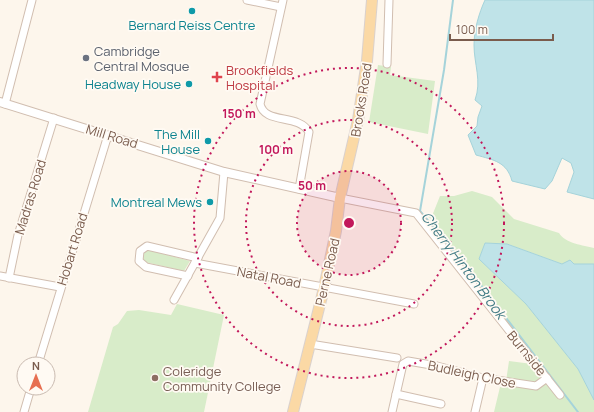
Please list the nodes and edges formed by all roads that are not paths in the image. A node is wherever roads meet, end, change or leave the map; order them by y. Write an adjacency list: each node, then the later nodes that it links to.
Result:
1 (32, 0): 7 (street)
2 (247, 0): 5 (street)
3 (372, 0): 12 (main road, Brooks Road)
4 (389, 0): 6 (street, Brooks Road)
5 (282, 3): 11 (street)
6 (387, 64)
7 (2, 103): 8 (street, Mill Road)
8 (54, 118): 9 (street, Mill Road); 16 (street, Madras Road)
9 (108, 135): 10 (street, Mill Road); 17 (street, Hobart Road)
10 (224, 172): 11 (street, Mill Road); 13 (street)
11 (298, 189): 12 (street, Mill Road)
12 (340, 198): 18 (main road, Perne Road); 25 (street, Burnside)
13 (196, 261): 15 (street); 15 (street, Natal Road); 18 (street, Natal Road)
14 (0, 276): 16 (street)
15 (188, 276): 19 (street)
16 (9, 278): 17 (street)
17 (60, 287): 22 (street, Hobart Road)
18 (324, 288): 20 (street, Natal Road); 21 (main road, Perne Road)
19 (174, 300)
20 (414, 304)
21 (310, 344): 23 (street); 31 (main road, Perne Road)
22 (40, 356)
23 (397, 358)
24 (483, 378): 25 (street, Budleigh Close); 26 (street, Budleigh Close); 33 (street)
25 (547, 378): 27 (street, Burnside)
26 (396, 394): 29 (street); 32 (street)
27 (560, 395)
28 (29, 396): 30 (street)
29 (441, 404)
30 (24, 412)
31 (293, 412)
32 (392, 412)
33 (475, 412)

